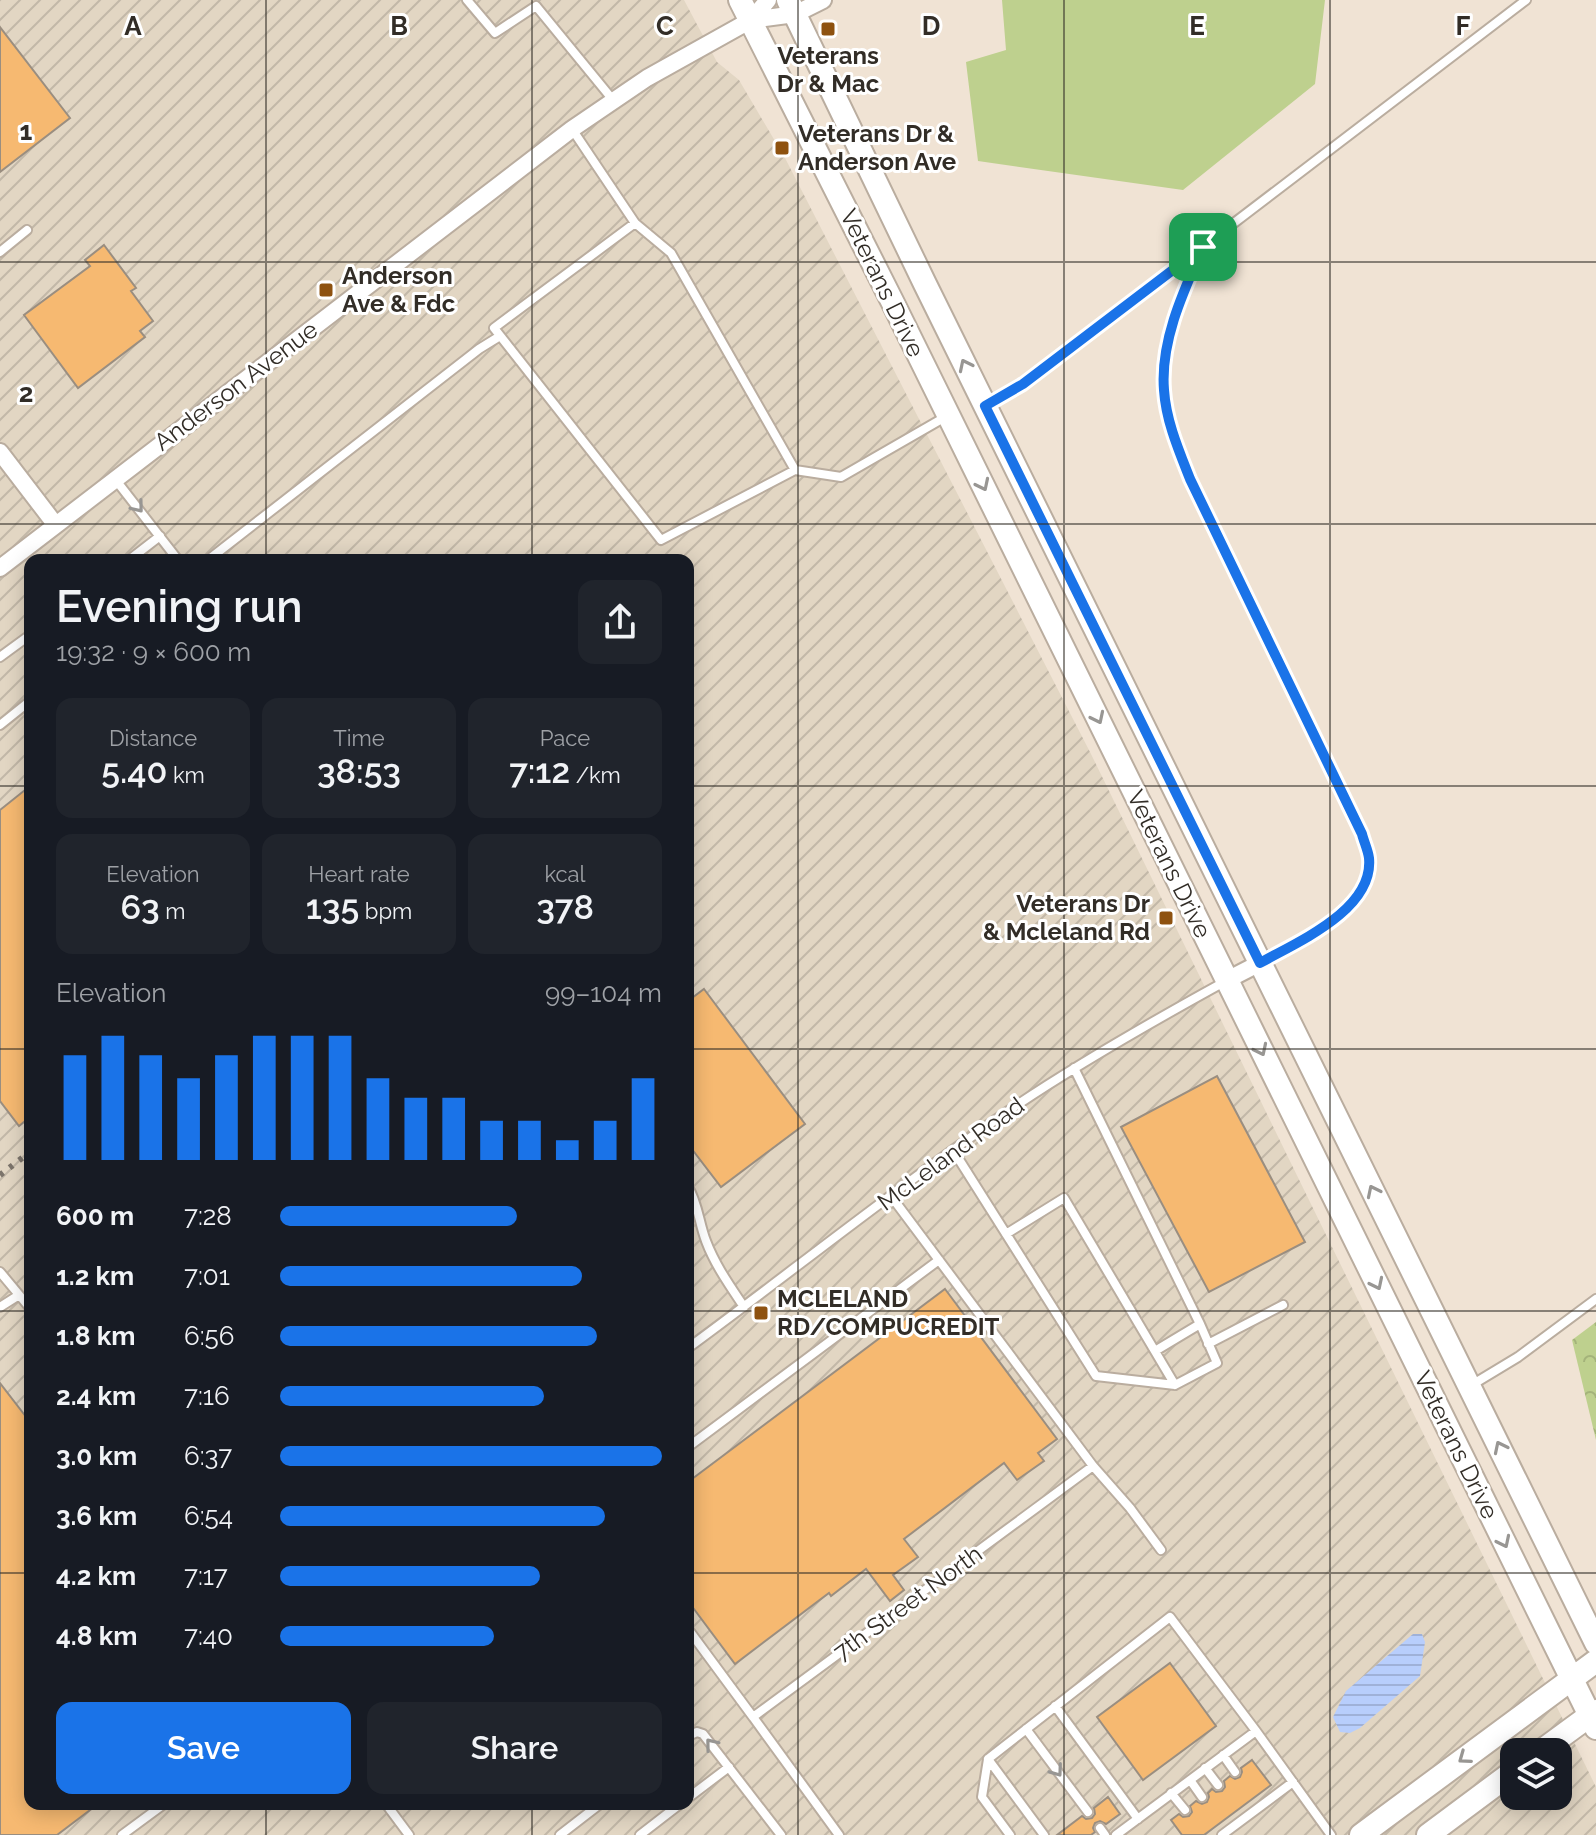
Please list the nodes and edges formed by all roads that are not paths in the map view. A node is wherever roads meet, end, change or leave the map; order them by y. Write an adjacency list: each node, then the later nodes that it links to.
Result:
1 (467, 0): 6 (lane)
2 (544, 0): 6 (lane)
3 (768, 0): 8 (street, Anderson Avenue)
4 (823, 0): 7 (street, Anderson Avenue)
5 (1526, 0): 13 (lane)
6 (536, 6): 9 (lane)
7 (792, 7): 8 (street, Anderson Avenue); 16 (main road, Veterans Drive, one-way to 7)
8 (746, 10): 9 (street, Anderson Avenue); 17 (main road, Veterans Drive)
9 (613, 100): 10 (street, Anderson Avenue)
10 (572, 129): 11 (lane); 20 (street, Anderson Avenue)
11 (635, 223): 15 (lane); 19 (lane)
12 (27, 230): 14 (lane)
13 (1203, 247): 16 (lane); 31 (lane)
14 (0, 252)
15 (500, 336): 19 (lane); 25 (lane)
16 (985, 406): 31 (main road, Veterans Drive)
17 (948, 415): 19 (lane); 32 (main road, Veterans Drive, one-way to 32)
18 (0, 452): 21 (street)
19 (795, 470)
20 (115, 479): 21 (street, Anderson Avenue); 22 (lane, one-way to 22)
21 (55, 524): 26 (street, Anderson Avenue)
22 (160, 536): 23 (lane); 24 (lane)
23 (137, 554)
24 (174, 554)
25 (216, 554)
26 (0, 568)
27 (24, 639): 28 (lane)
28 (0, 657)
29 (24, 706): 30 (lane)
30 (0, 725)
31 (1260, 963): 32 (street); 51 (main road, Veterans Drive, one-way to 31)
32 (1227, 980): 33 (lane, McLeland Road); 58 (main road, Veterans Drive, one-way to 58)
33 (1074, 1068): 34 (lane, McLeland Road); 46 (lane)
34 (953, 1150): 35 (lane, McLeland Road); 37 (lane)
35 (891, 1196): 38 (lane); 45 (lane, McLeland Road)
36 (694, 1199): 45 (lane)
37 (1006, 1234): 49 (lane); 50 (lane)
38 (939, 1260): 52 (lane); 53 (lane)
39 (0, 1272): 40 (lane)
40 (19, 1295): 42 (lane); 44 (lane)
41 (1596, 1299): 51 (lane)
42 (24, 1301)
43 (1283, 1305): 48 (lane)
44 (0, 1307)
45 (744, 1307): 47 (lane, McLeland Road)
46 (1200, 1324): 48 (lane); 49 (lane)
47 (694, 1344)
48 (1208, 1344): 50 (lane)
49 (1155, 1351): 50 (lane)
50 (1175, 1385)
51 (1470, 1386): 56 (main road, Veterans Drive, one-way to 51)
52 (694, 1443)
53 (1093, 1466): 54 (lane); 60 (lane, 7th Street North)
54 (1161, 1550)
55 (694, 1637): 60 (lane)
56 (1596, 1643)
57 (1596, 1661): 58 (main road)
58 (1573, 1680): 61 (main road, Veterans Drive); 101 (main road, one-way to 101)
59 (1055, 1706): 62 (lane); 63 (lane); 87 (lane)
60 (753, 1717): 96 (lane)
61 (1594, 1718): 65 (main road)
62 (1026, 1729): 67 (lane); 86 (lane, one-way to 86)
63 (1256, 1731): 66 (lane); 73 (lane)
64 (694, 1733): 68 (lane, one-way to 64)
65 (1562, 1738)
66 (1223, 1755): 69 (lane); 70 (lane)
67 (988, 1759): 97 (lane); 98 (lane)
68 (729, 1767): 75 (lane); 95 (lane)
69 (1205, 1768): 71 (lane); 74 (lane)
70 (1235, 1772)
71 (1190, 1780): 76 (lane); 77 (lane)
72 (1500, 1781): 102 (main road)
73 (1293, 1782): 79 (lane); 100 (lane)
74 (1218, 1785)
75 (694, 1793)
76 (1171, 1793): 84 (lane); 87 (lane)
77 (1202, 1797)
78 (1254, 1798): 79 (lane)
79 (1261, 1807): 88 (lane)
80 (156, 1810): 91 (lane)
81 (390, 1810): 92 (lane)
82 (592, 1810): 93 (lane)
83 (672, 1810): 94 (lane)
84 (1185, 1810)
85 (1237, 1811): 88 (lane)
86 (1088, 1812)
87 (1138, 1819): 99 (lane)
88 (1244, 1820): 90 (lane)
89 (1221, 1822): 90 (lane)
90 (1225, 1833)
91 (122, 1835)
92 (409, 1835)
93 (560, 1835)
94 (640, 1835)
95 (781, 1835)
96 (839, 1835)
97 (1010, 1835)
98 (1044, 1835)
99 (1116, 1835)
100 (1331, 1835)
101 (1361, 1835)
102 (1428, 1835)

